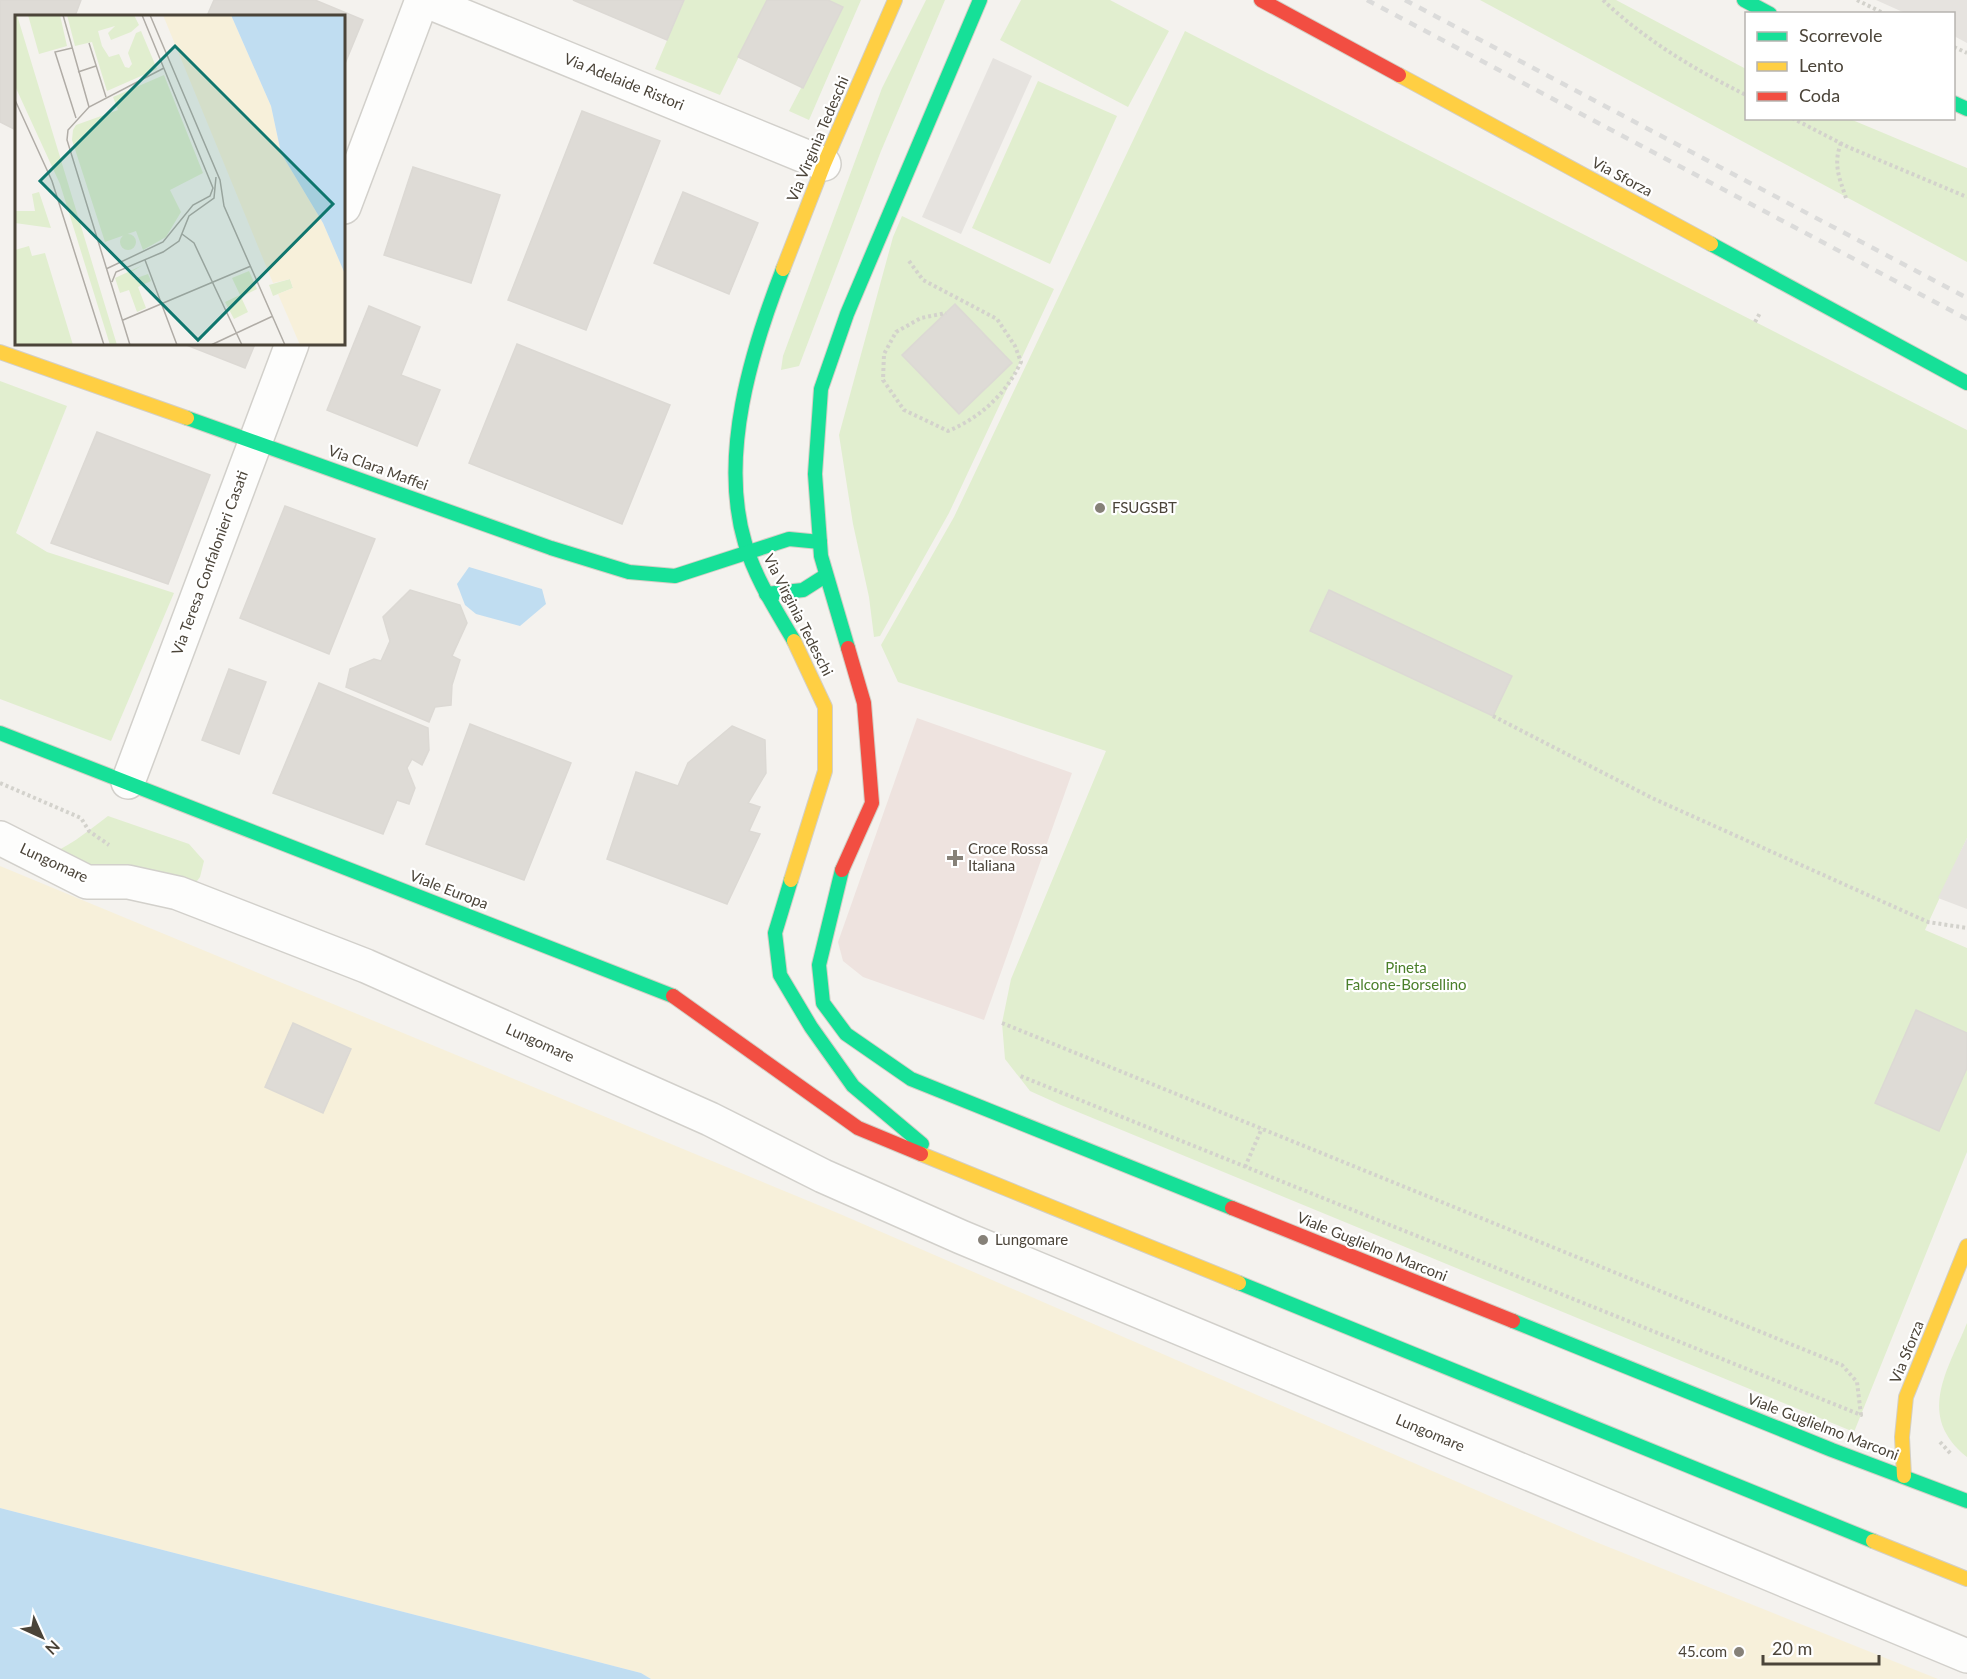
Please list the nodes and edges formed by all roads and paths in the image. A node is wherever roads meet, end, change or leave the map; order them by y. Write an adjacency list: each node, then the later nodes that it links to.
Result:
1 (423, 0): 13 (street, Via Adelaide Ristori); 16 (street)
2 (895, 0): 13 (street, Via Virginia Tedeschi)
3 (980, 0): 17 (street, Via Virginia Tedeschi)
4 (1261, 0): 21 (street, Via Sforza)
5 (1603, 0): 10 (path)
6 (1744, 0): 8 (street)
7 (1857, 0): 9 (path)
8 (1766, 12)
9 (1881, 12)
10 (1745, 94)
11 (1796, 120): 12 (path)
12 (1841, 143): 14 (path); 15 (path)
13 (824, 164): 24 (street, Via Virginia Tedeschi)
14 (1967, 197)
15 (1846, 198)
16 (345, 204)
17 (886, 222): 18 (path); 23 (street, Via Virginia Tedeschi)
18 (946, 313)
19 (292, 345): 22 (street, Via Teresa Confalonieri Casati)
20 (0, 352): 22 (street, Via Clara Maffei)
21 (1967, 383)
22 (255, 442): 24 (street, Via Clara Maffei); 29 (street, Via Teresa Confalonieri Casati)
23 (820, 542): 24 (street, Via Clara Maffei); 25 (street, Via Virginia Tedeschi)
24 (749, 553): 26 (street, Via Virginia Tedeschi)
25 (825, 576): 26 (street); 34 (street, Via Virginia Tedeschi)
26 (766, 594): 38 (street, Via Virginia Tedeschi)
27 (1493, 716): 33 (path)
28 (0, 733): 29 (street, Viale Europa)
29 (128, 782): 38 (street, Viale Europa)
30 (0, 783): 31 (path)
31 (89, 831)
32 (0, 838): 44 (street, Lungomare)
33 (1967, 928)
34 (819, 965): 41 (street, Viale Guglielmo Marconi)
35 (1002, 1023): 37 (path)
36 (1018, 1075): 39 (path)
37 (1262, 1128): 39 (path); 39 (path)
38 (947, 1164): 43 (street)
39 (1245, 1167)
40 (1967, 1246): 41 (street, Via Sforza)
41 (1904, 1476): 42 (street, Viale Guglielmo Marconi)
42 (1967, 1501)
43 (1967, 1579)
44 (1967, 1656)

